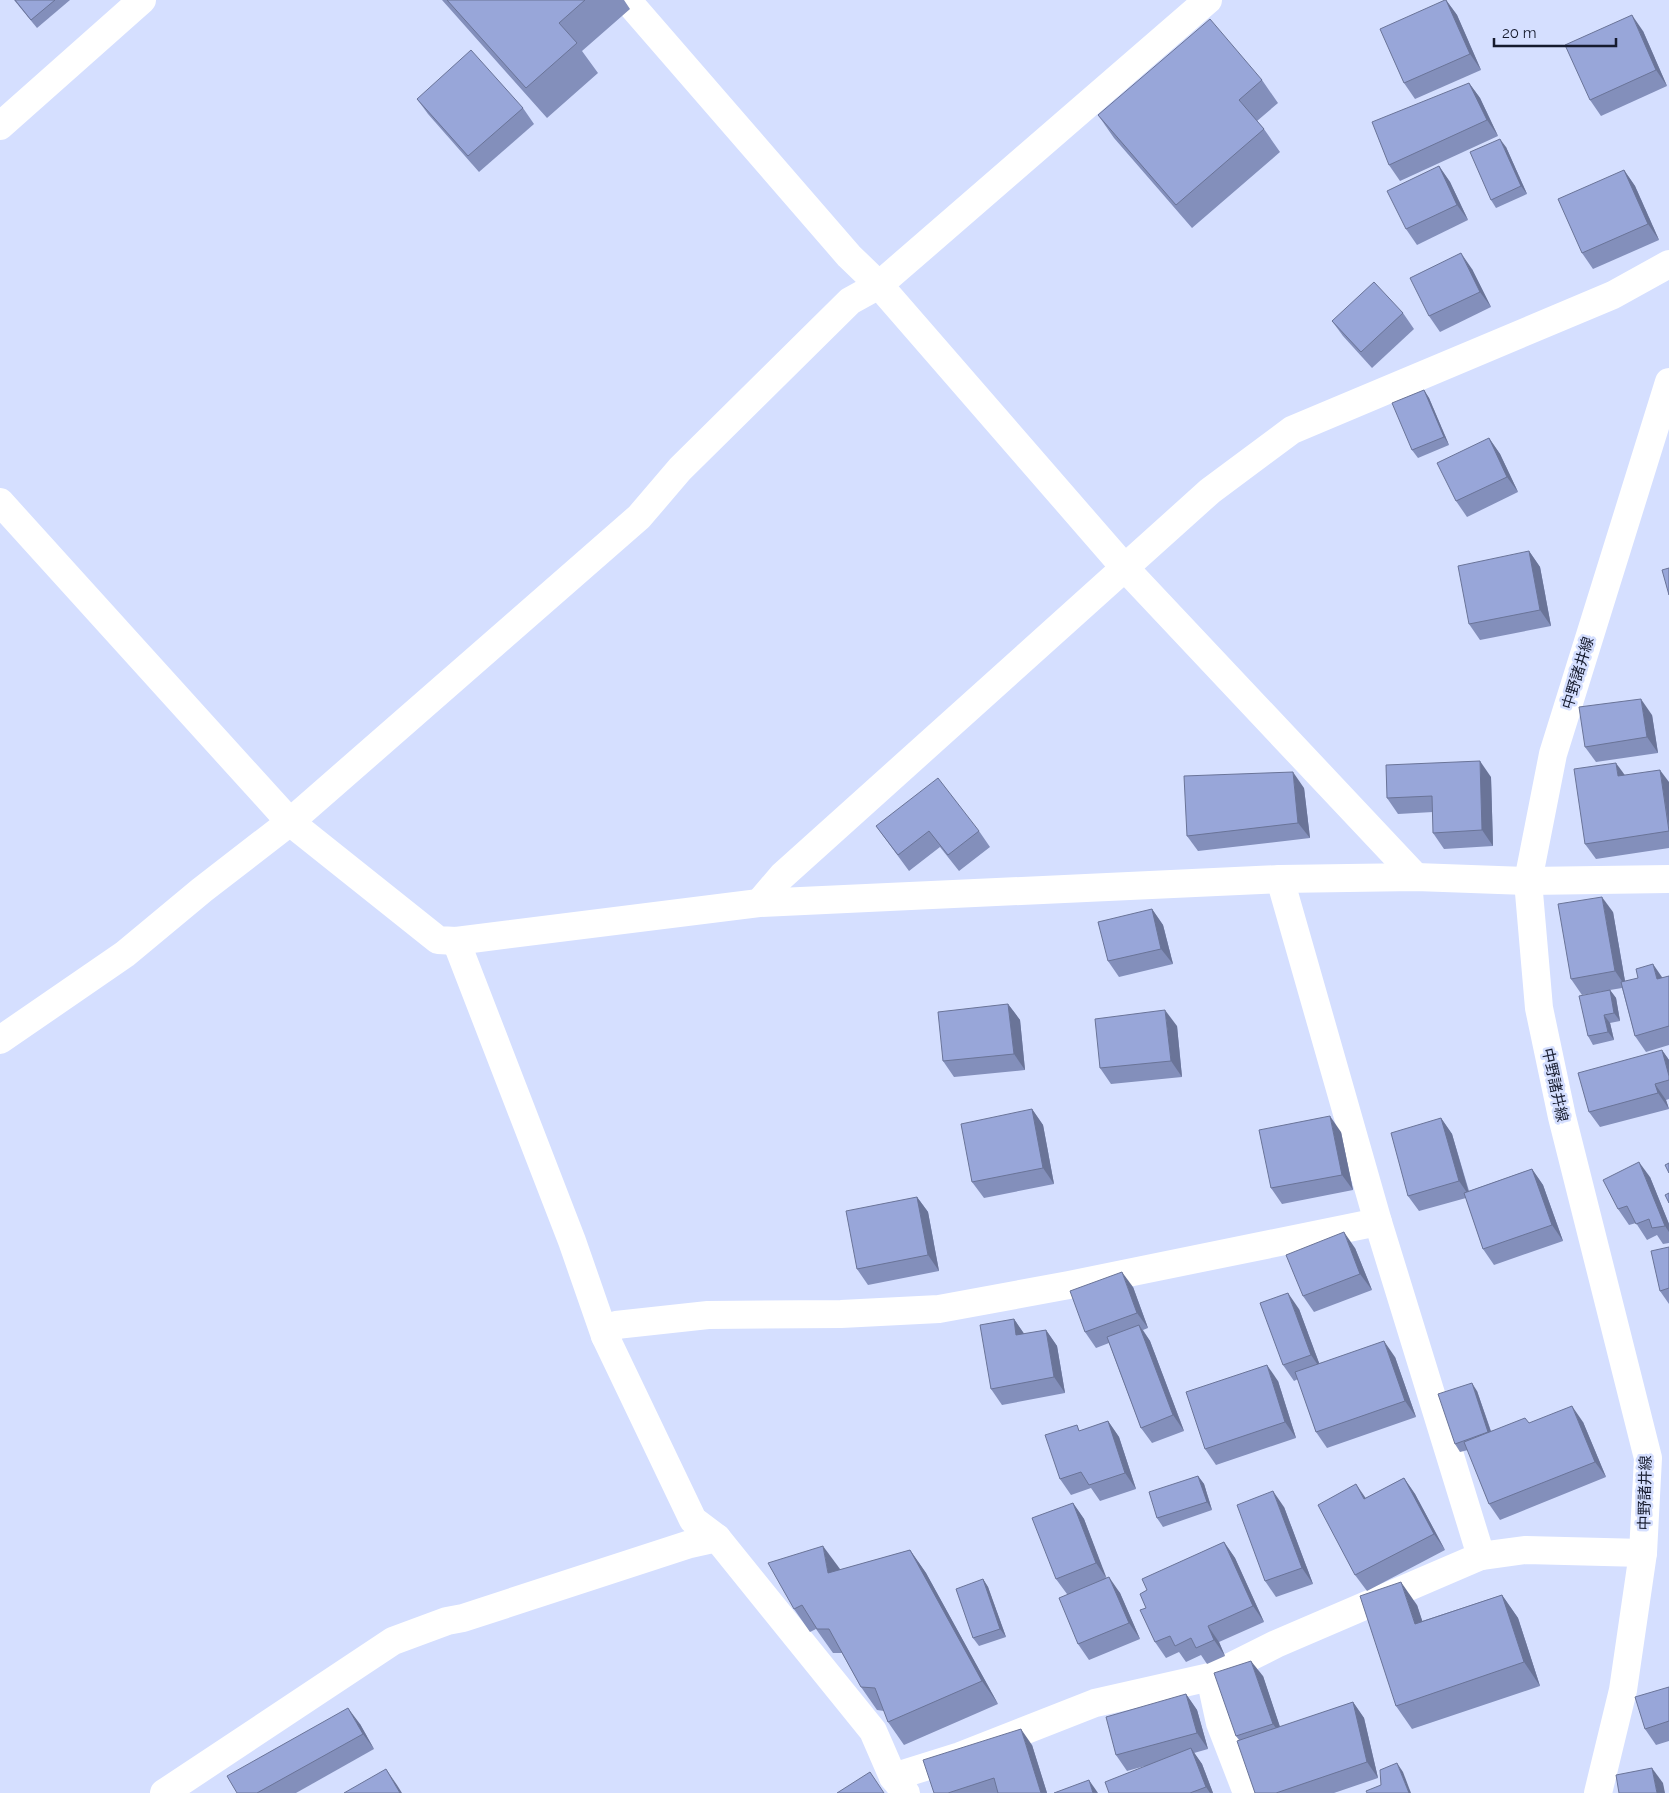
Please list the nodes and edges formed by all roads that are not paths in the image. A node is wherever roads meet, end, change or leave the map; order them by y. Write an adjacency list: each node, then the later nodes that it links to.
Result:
1 (142, 0): 4 (street)
2 (627, 0): 6 (street)
3 (1208, 0): 6 (street)
4 (0, 126)
5 (1669, 264): 9 (street)
6 (879, 285): 9 (street); 10 (street)
7 (1669, 382): 14 (street, 中野諸井線)
8 (0, 502): 10 (street)
9 (1125, 568): 11 (street); 15 (street)
10 (290, 822): 16 (street); 17 (street)
11 (1416, 877): 12 (street); 14 (street)
12 (1280, 878): 15 (street); 18 (street)
13 (1669, 879): 14 (street)
14 (1528, 881): 21 (street, 中野諸井線)
15 (759, 903): 16 (street)
16 (456, 941): 19 (street)
17 (0, 1040)
18 (1378, 1222): 19 (street); 22 (street)
19 (604, 1336): 20 (street)
20 (717, 1538): 24 (street); 25 (street)
21 (1643, 1553): 22 (street); 27 (street, 中野諸井線)
22 (1482, 1556): 23 (street)
23 (1210, 1677): 24 (street); 26 (street)
24 (899, 1785)
25 (164, 1793)
26 (1247, 1793)
27 (1598, 1793)

